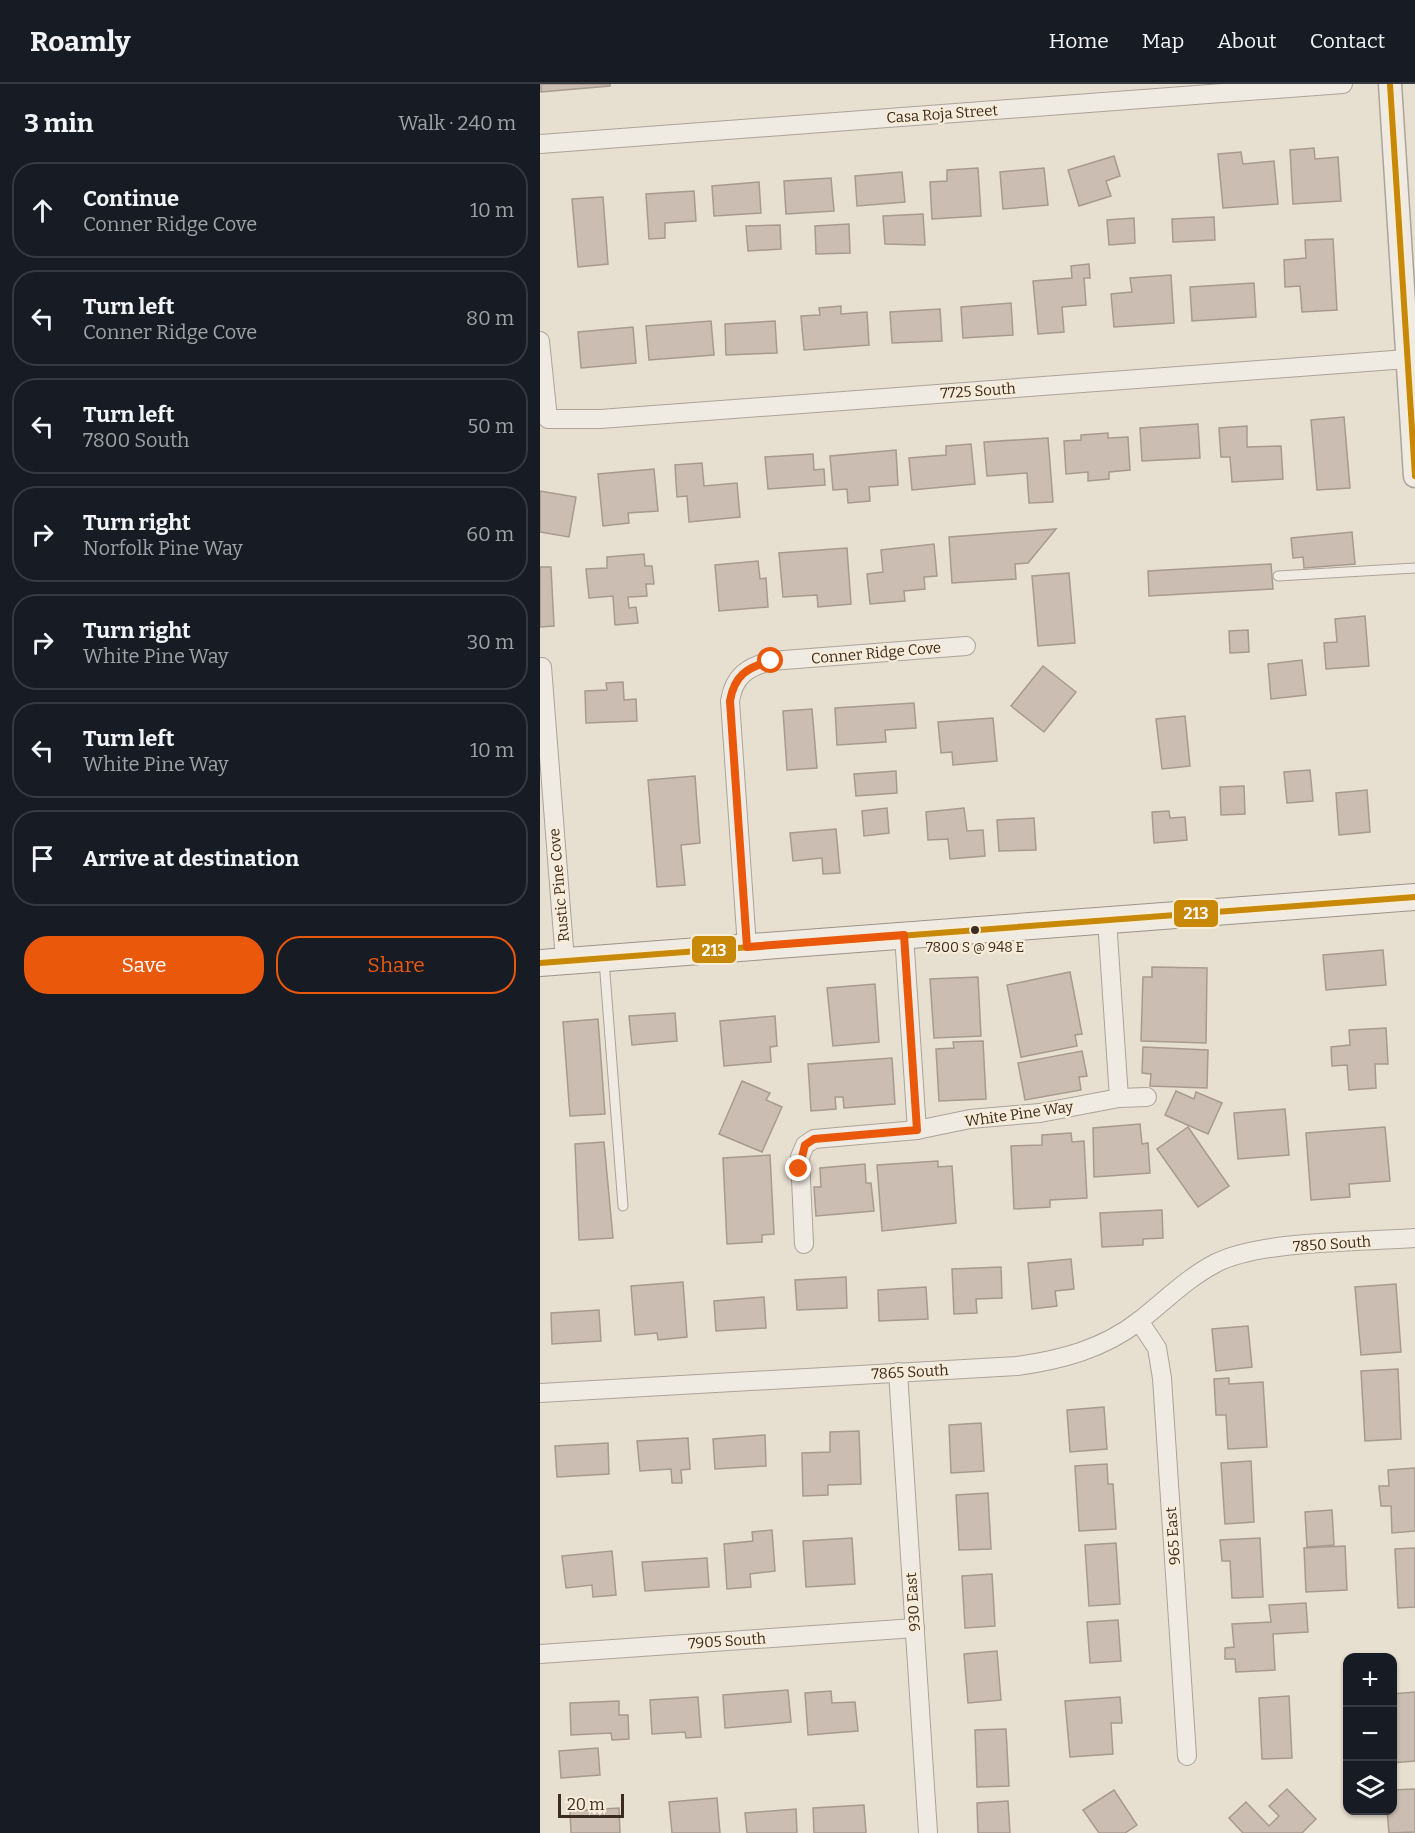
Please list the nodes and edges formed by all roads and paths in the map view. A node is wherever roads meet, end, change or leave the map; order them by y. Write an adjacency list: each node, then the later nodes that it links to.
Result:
1 (1343, 84): 3 (street, Casa Roja Street)
2 (1390, 84): 4 (street)
3 (540, 144)
4 (1408, 254): 6 (street)
5 (540, 341): 6 (street, 7725 South)
6 (1407, 359): 7 (street)
7 (1415, 476)
8 (1415, 568): 9 (lane)
9 (1278, 576)
10 (966, 646): 15 (street, Conner Ridge Cove)
11 (542, 667): 17 (street, Rustic Pine Cove)
12 (1415, 897): 13 (main road)
13 (1107, 920): 14 (main road); 20 (street)
14 (904, 935): 15 (main road); 21 (street)
15 (747, 947): 16 (main road)
16 (604, 958): 17 (main road); 22 (lane)
17 (565, 961): 18 (main road)
18 (540, 963)
19 (1146, 1097): 20 (street, White Pine Way)
20 (1119, 1098): 21 (street, White Pine Way)
21 (917, 1130): 24 (street, White Pine Way)
22 (623, 1206)
23 (1415, 1238): 25 (street, 7850 South)
24 (804, 1244)
25 (1248, 1252): 26 (street, 7865 South)
26 (1138, 1321): 27 (street, 7865 South); 31 (street, 965 East)
27 (898, 1372): 28 (street, 7865 South); 29 (street, 930 East)
28 (540, 1393)
29 (915, 1628): 30 (street, 7905 South); 32 (street, 930 East)
30 (540, 1654)
31 (1187, 1756)
32 (928, 1833)

